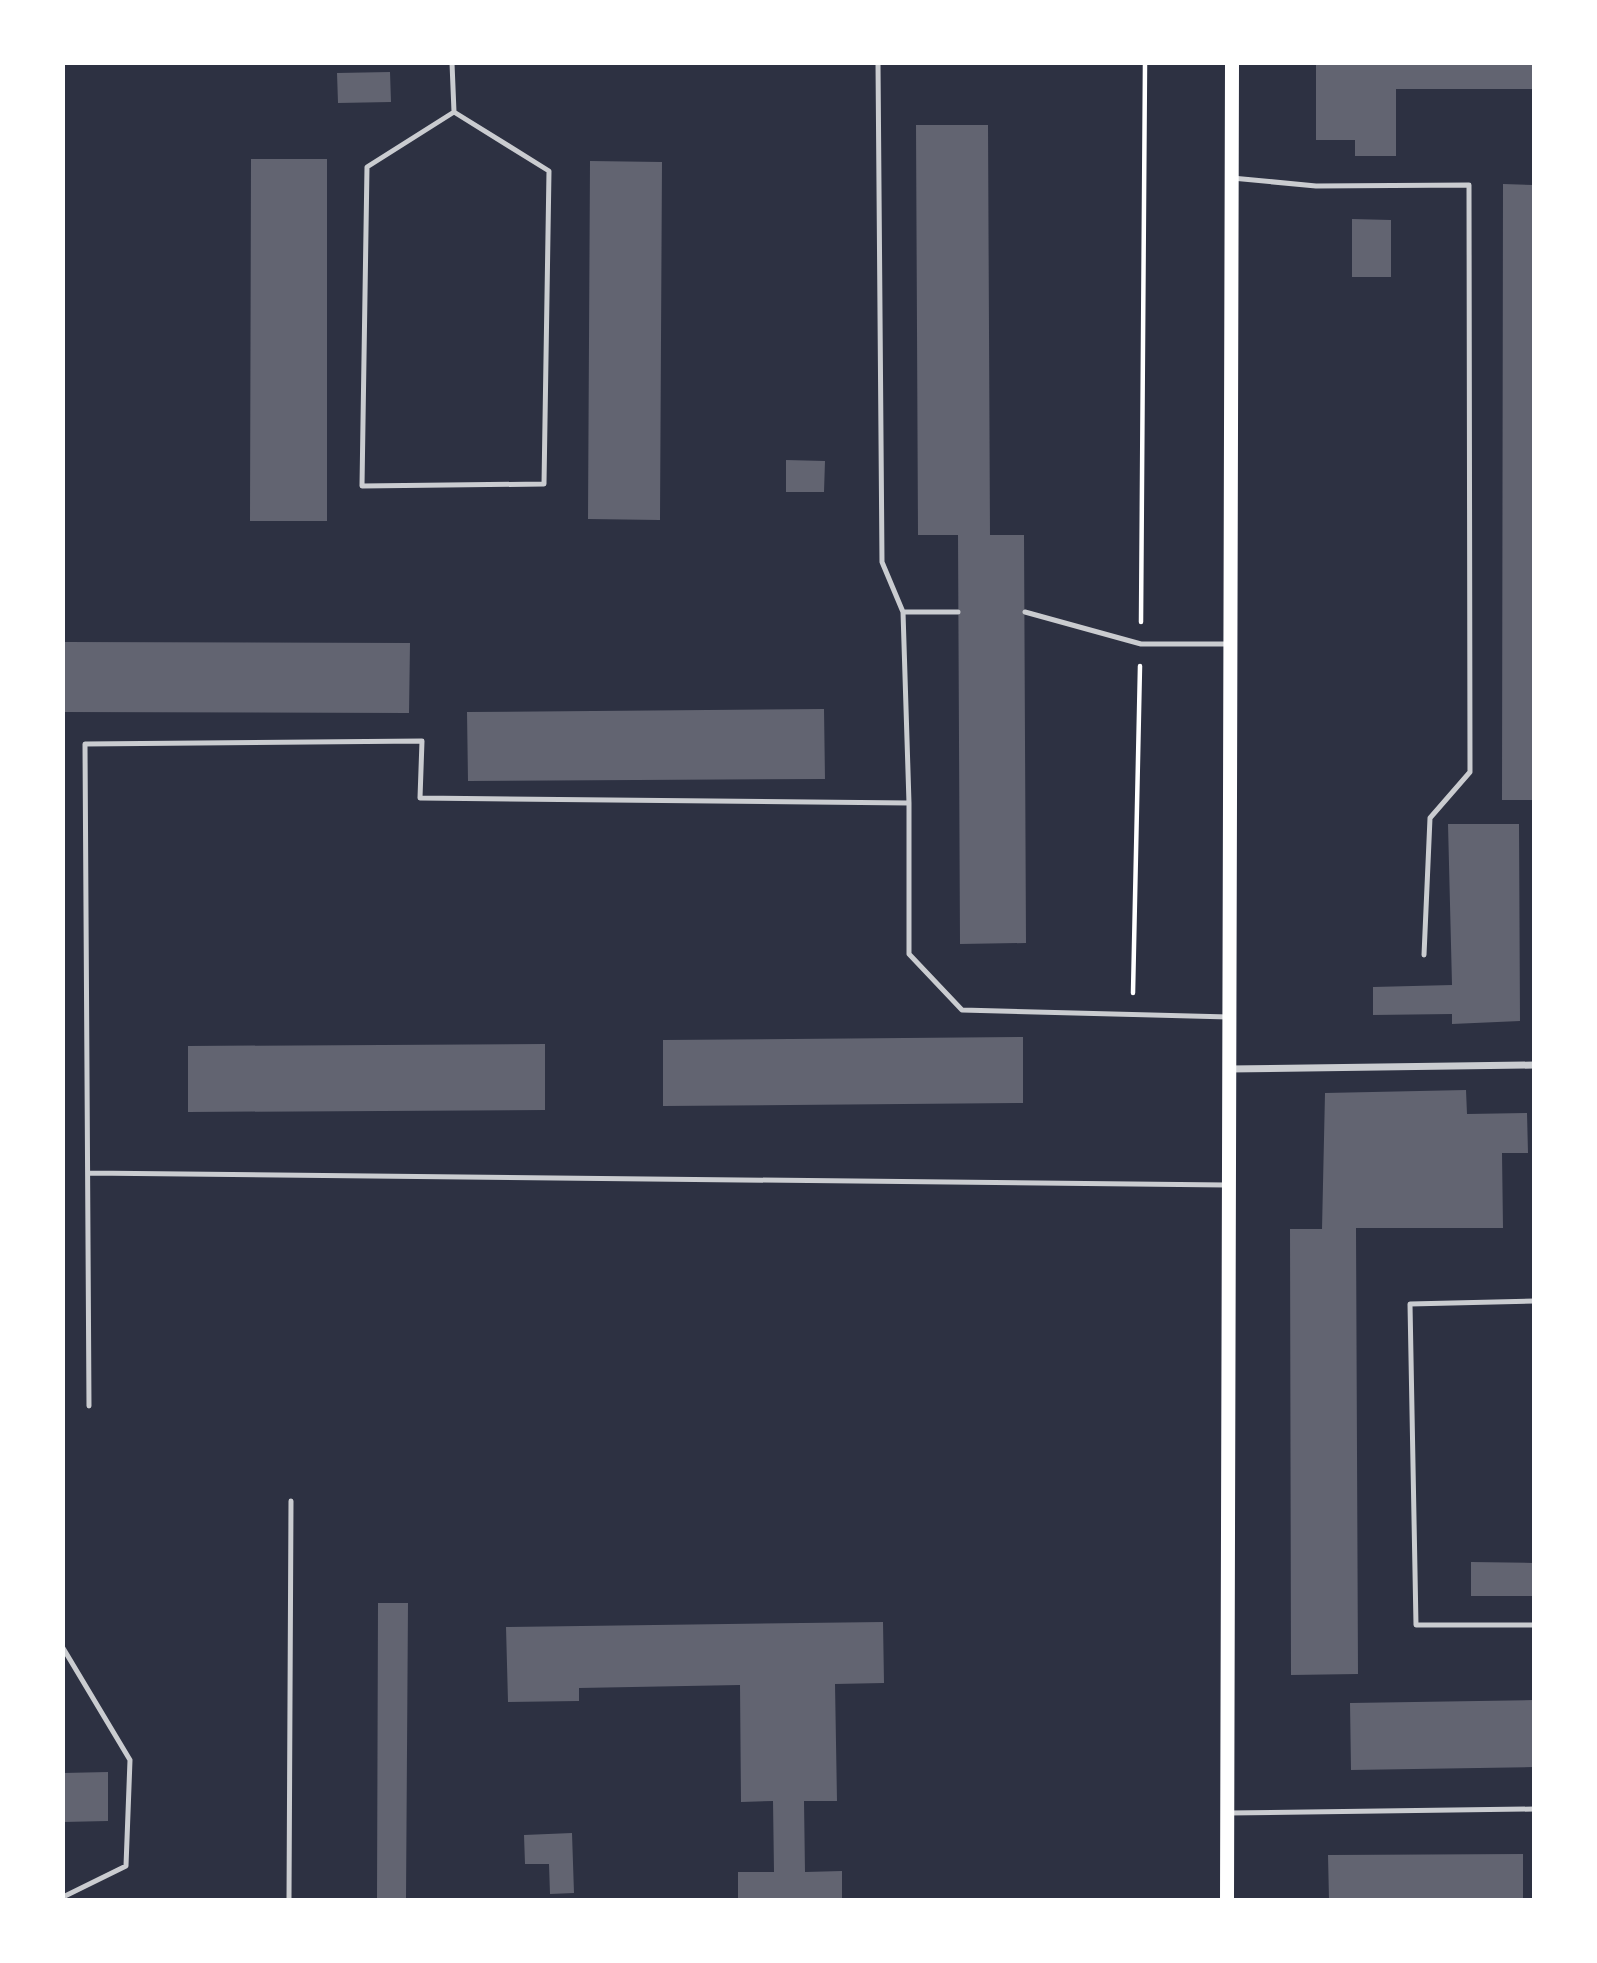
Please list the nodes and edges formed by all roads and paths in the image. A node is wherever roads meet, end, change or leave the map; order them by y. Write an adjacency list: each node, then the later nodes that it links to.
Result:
1 (452, 63): 5 (lane)
2 (878, 63): 7 (lane)
3 (1145, 63): 10 (path)
4 (1232, 63): 6 (main road)
5 (454, 112): 5 (lane)
6 (1232, 178): 11 (main road); 13 (lane)
7 (903, 612): 8 (lane); 12 (lane)
8 (958, 612)
9 (1025, 612): 10 (lane)
10 (1141, 643): 11 (lane); 14 (path)
11 (1231, 644): 15 (main road)
12 (909, 803): 14 (lane); 18 (lane)
13 (1424, 956)
14 (1132, 1014): 15 (lane)
15 (1229, 1017): 17 (main road)
16 (1534, 1065): 17 (street)
17 (1229, 1069): 19 (main road)
18 (88, 1173): 19 (lane); 21 (lane)
19 (1229, 1185): 26 (main road)
20 (1534, 1301): 23 (lane)
21 (89, 1406)
22 (291, 1501): 28 (lane)
23 (1534, 1625)
24 (63, 1648): 27 (lane)
25 (1534, 1810): 26 (lane)
26 (1227, 1813): 29 (main road)
27 (63, 1896)
28 (289, 1900)
29 (1227, 1900)

